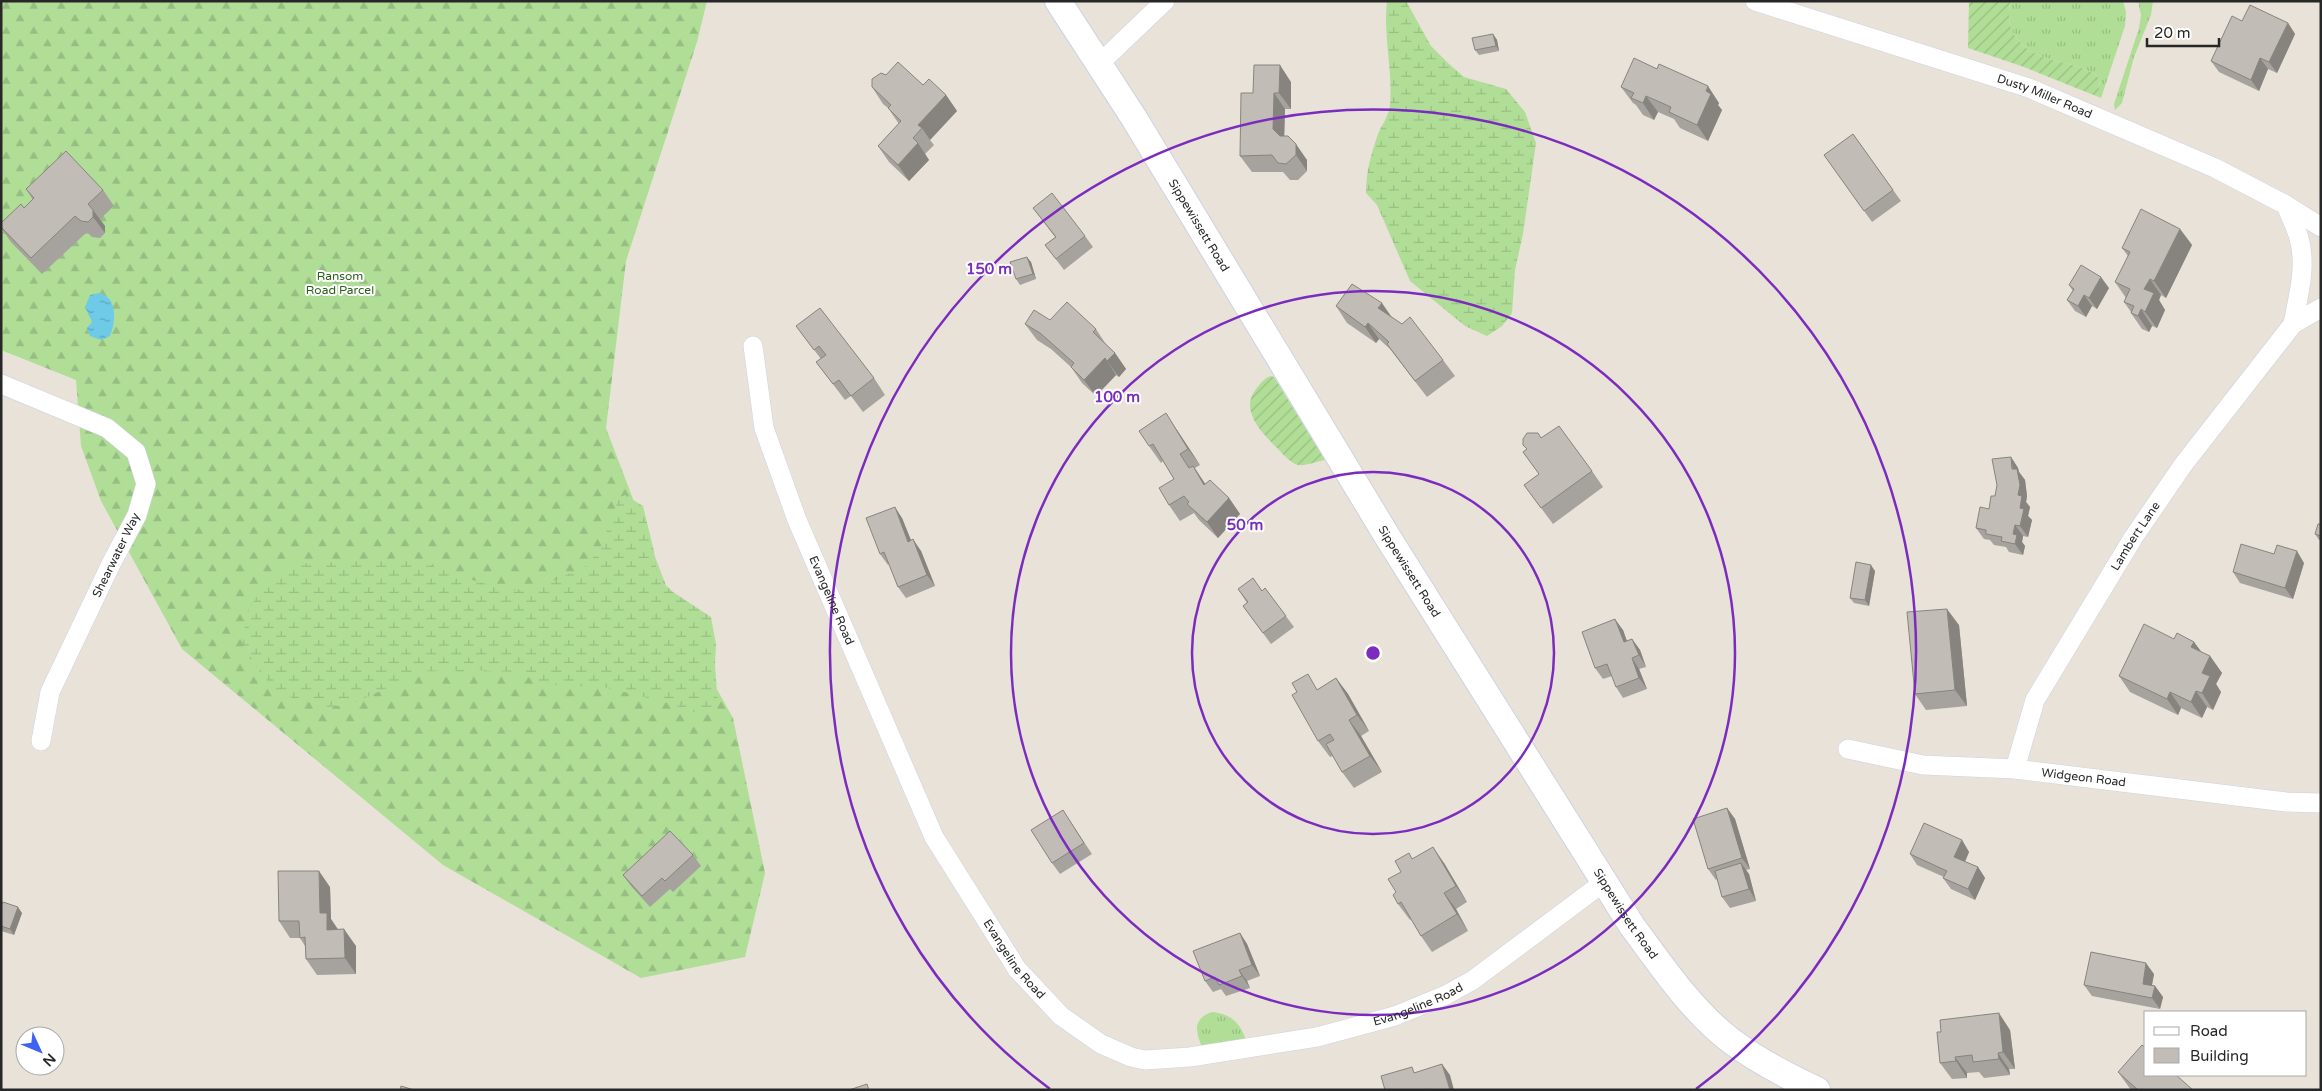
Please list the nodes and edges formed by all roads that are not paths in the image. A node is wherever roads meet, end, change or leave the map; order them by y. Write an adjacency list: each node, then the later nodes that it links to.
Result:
1 (1058, 1): 4 (main road, Sippewissett Road)
2 (1165, 1): 4 (street)
3 (1755, 1): 5 (street, Dusty Miller Road)
4 (1100, 63): 15 (main road, Sippewissett Road)
5 (2286, 205): 6 (street, Dusty Miller Road); 8 (street, Lambert Lane)
6 (2321, 227)
7 (2321, 308): 8 (street, Lambert Lane)
8 (2293, 324): 13 (street, Lambert Lane)
9 (753, 346): 15 (street, Evangeline Road)
10 (1, 384): 11 (street, Shearwater Way)
11 (40, 741)
12 (1848, 748): 13 (street, Widgeon Road)
13 (2015, 769): 14 (street, Widgeon Road)
14 (2321, 802)
15 (1604, 882): 16 (main road, Sippewissett Road)
16 (1817, 1090)

